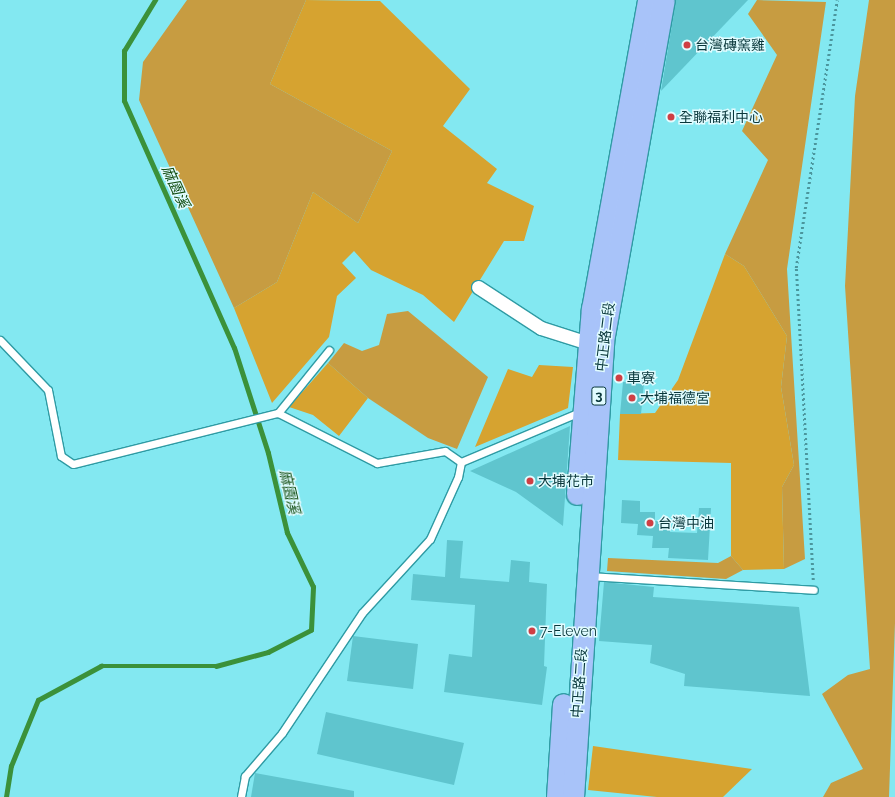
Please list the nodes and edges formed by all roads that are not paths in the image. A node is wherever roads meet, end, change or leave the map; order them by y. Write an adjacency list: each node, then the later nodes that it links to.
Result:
1 (648, 0): 5 (main road, 中正路二段 / 3)
2 (664, 0): 10 (main road, 中正路二段 / 3)
3 (478, 287): 5 (street)
4 (0, 340): 8 (lane)
5 (588, 343): 7 (main road, 中正路二段 / 3)
6 (329, 350): 8 (lane)
7 (583, 411): 9 (lane); 13 (main road, 中正路二段 / 3)
8 (278, 413): 9 (lane)
9 (461, 462): 12 (lane)
10 (586, 575): 11 (lane); 14 (main road, 中正路二段 / 3)
11 (814, 590)
12 (241, 797)
13 (557, 797)
14 (573, 797)

